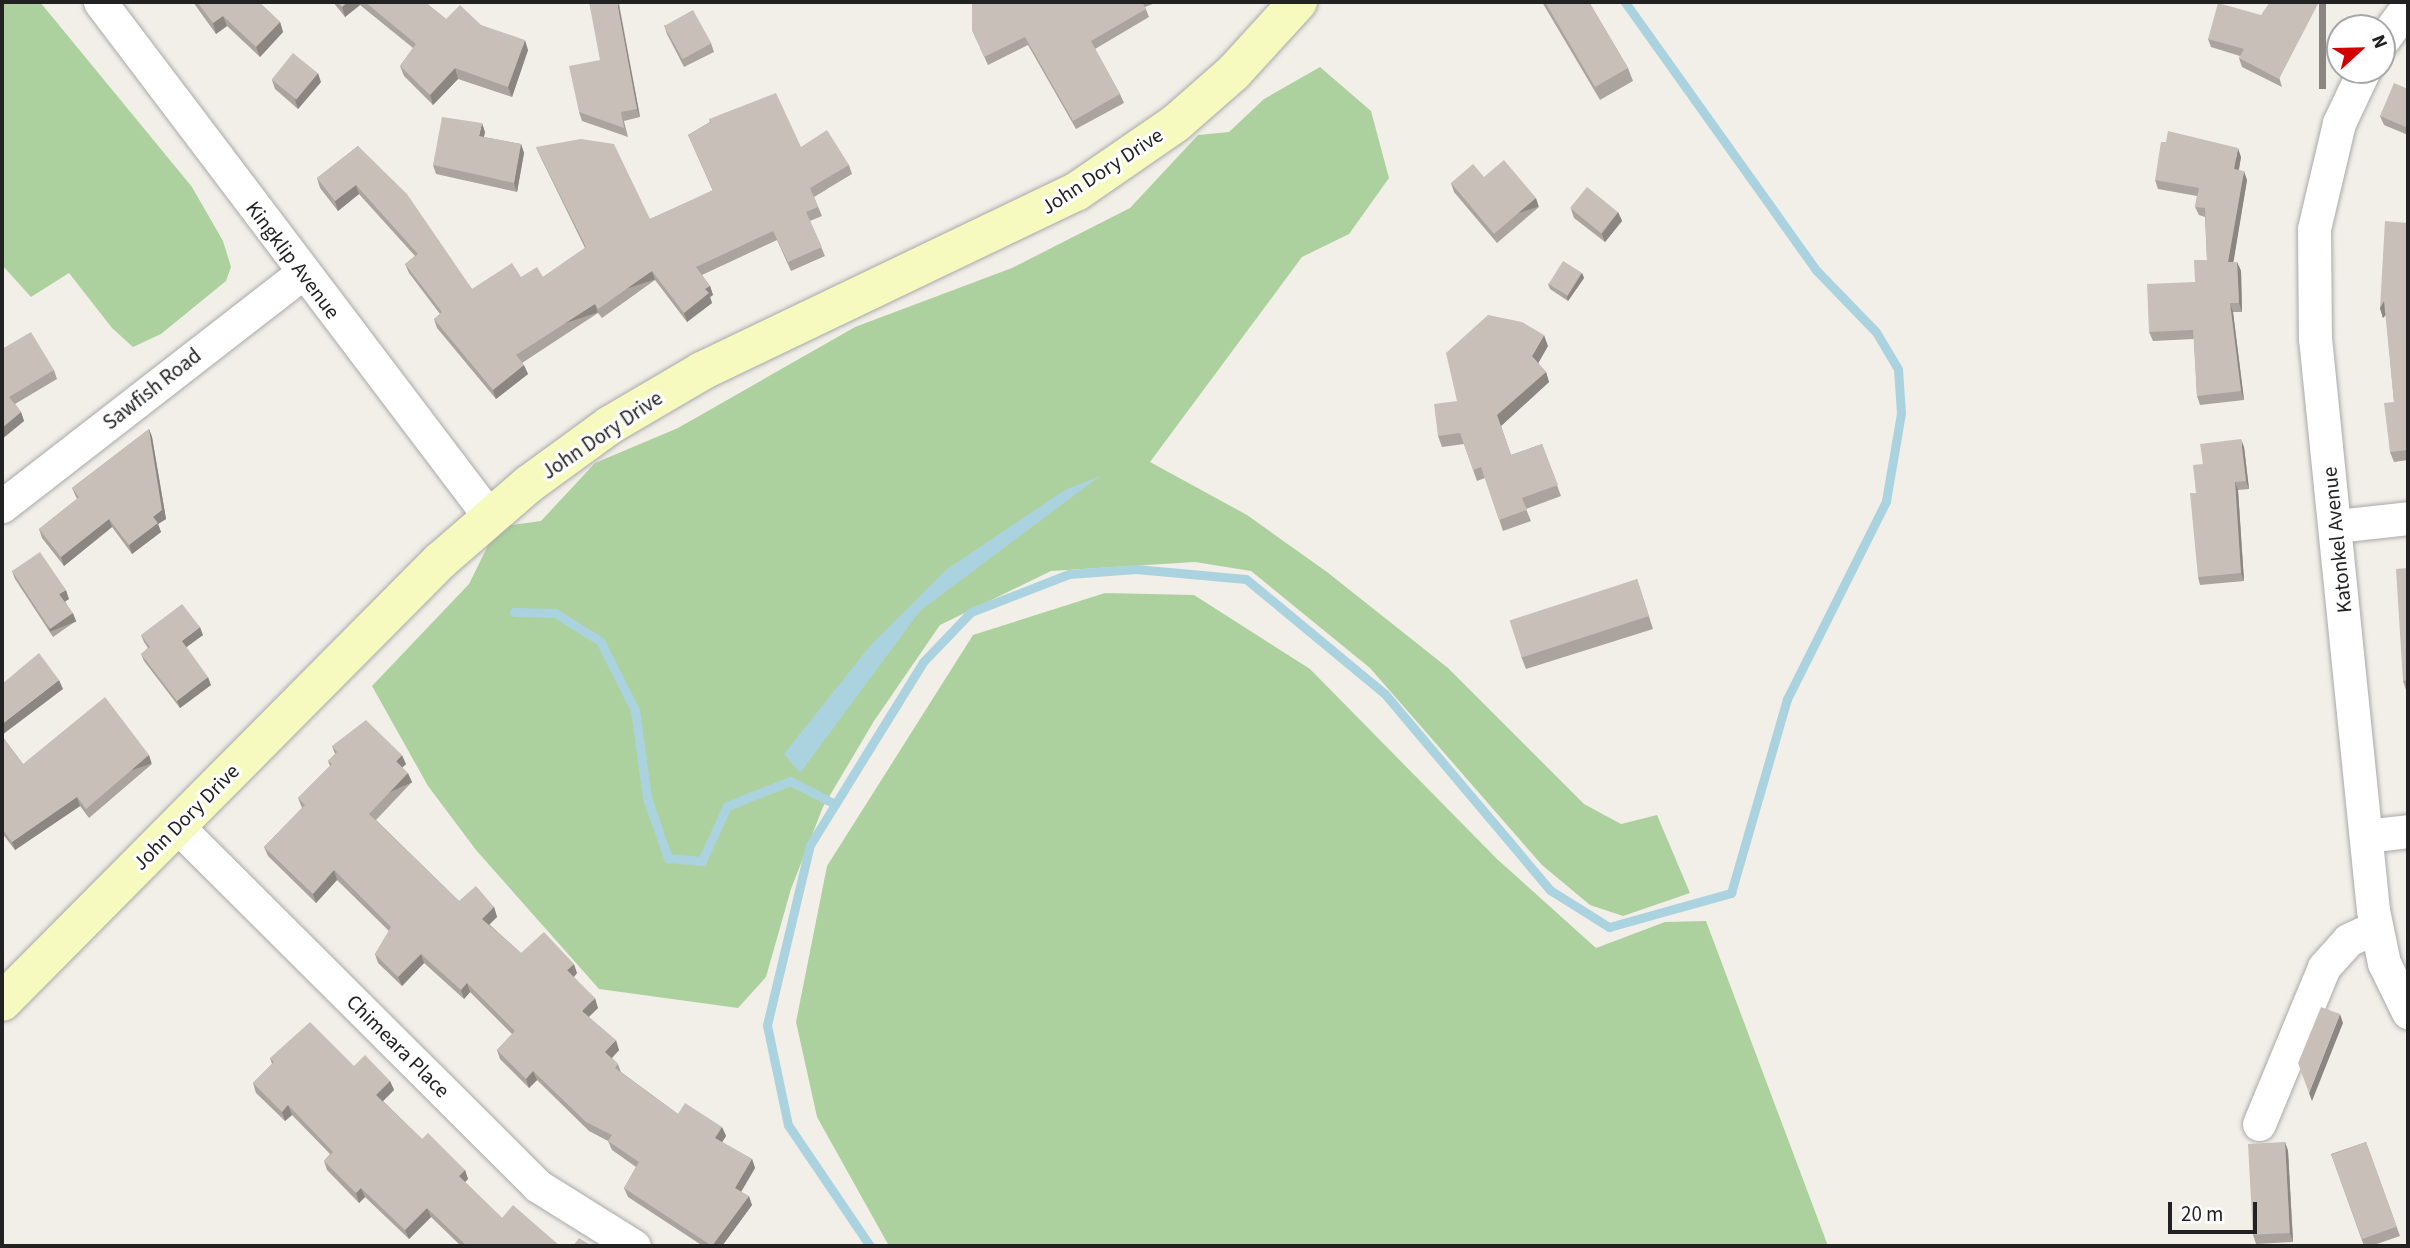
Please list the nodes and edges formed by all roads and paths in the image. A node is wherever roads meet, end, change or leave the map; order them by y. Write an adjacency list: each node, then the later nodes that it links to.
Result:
1 (100, 2): 6 (street, Kingklip Avenue)
2 (1298, 2): 8 (street, John Dory Drive)
3 (2408, 6): 4 (street)
4 (2396, 22)
5 (2357, 84): 10 (street, Katonkel Avenue)
6 (302, 273): 7 (street, Sawfish Road); 8 (street, Kingklip Avenue)
7 (2, 506)
8 (489, 516): 11 (street, John Dory Drive)
9 (2408, 517): 10 (street)
10 (2336, 526): 13 (street, Katonkel Avenue)
11 (177, 826): 15 (street, John Dory Drive); 18 (street, Chimeara Place)
12 (2408, 831): 13 (street)
13 (2366, 835): 14 (street, Katonkel Avenue)
14 (2376, 927): 16 (street, Katonkel Avenue); 17 (street)
15 (2, 1002)
16 (2408, 1012)
17 (2259, 1124)
18 (634, 1246)

